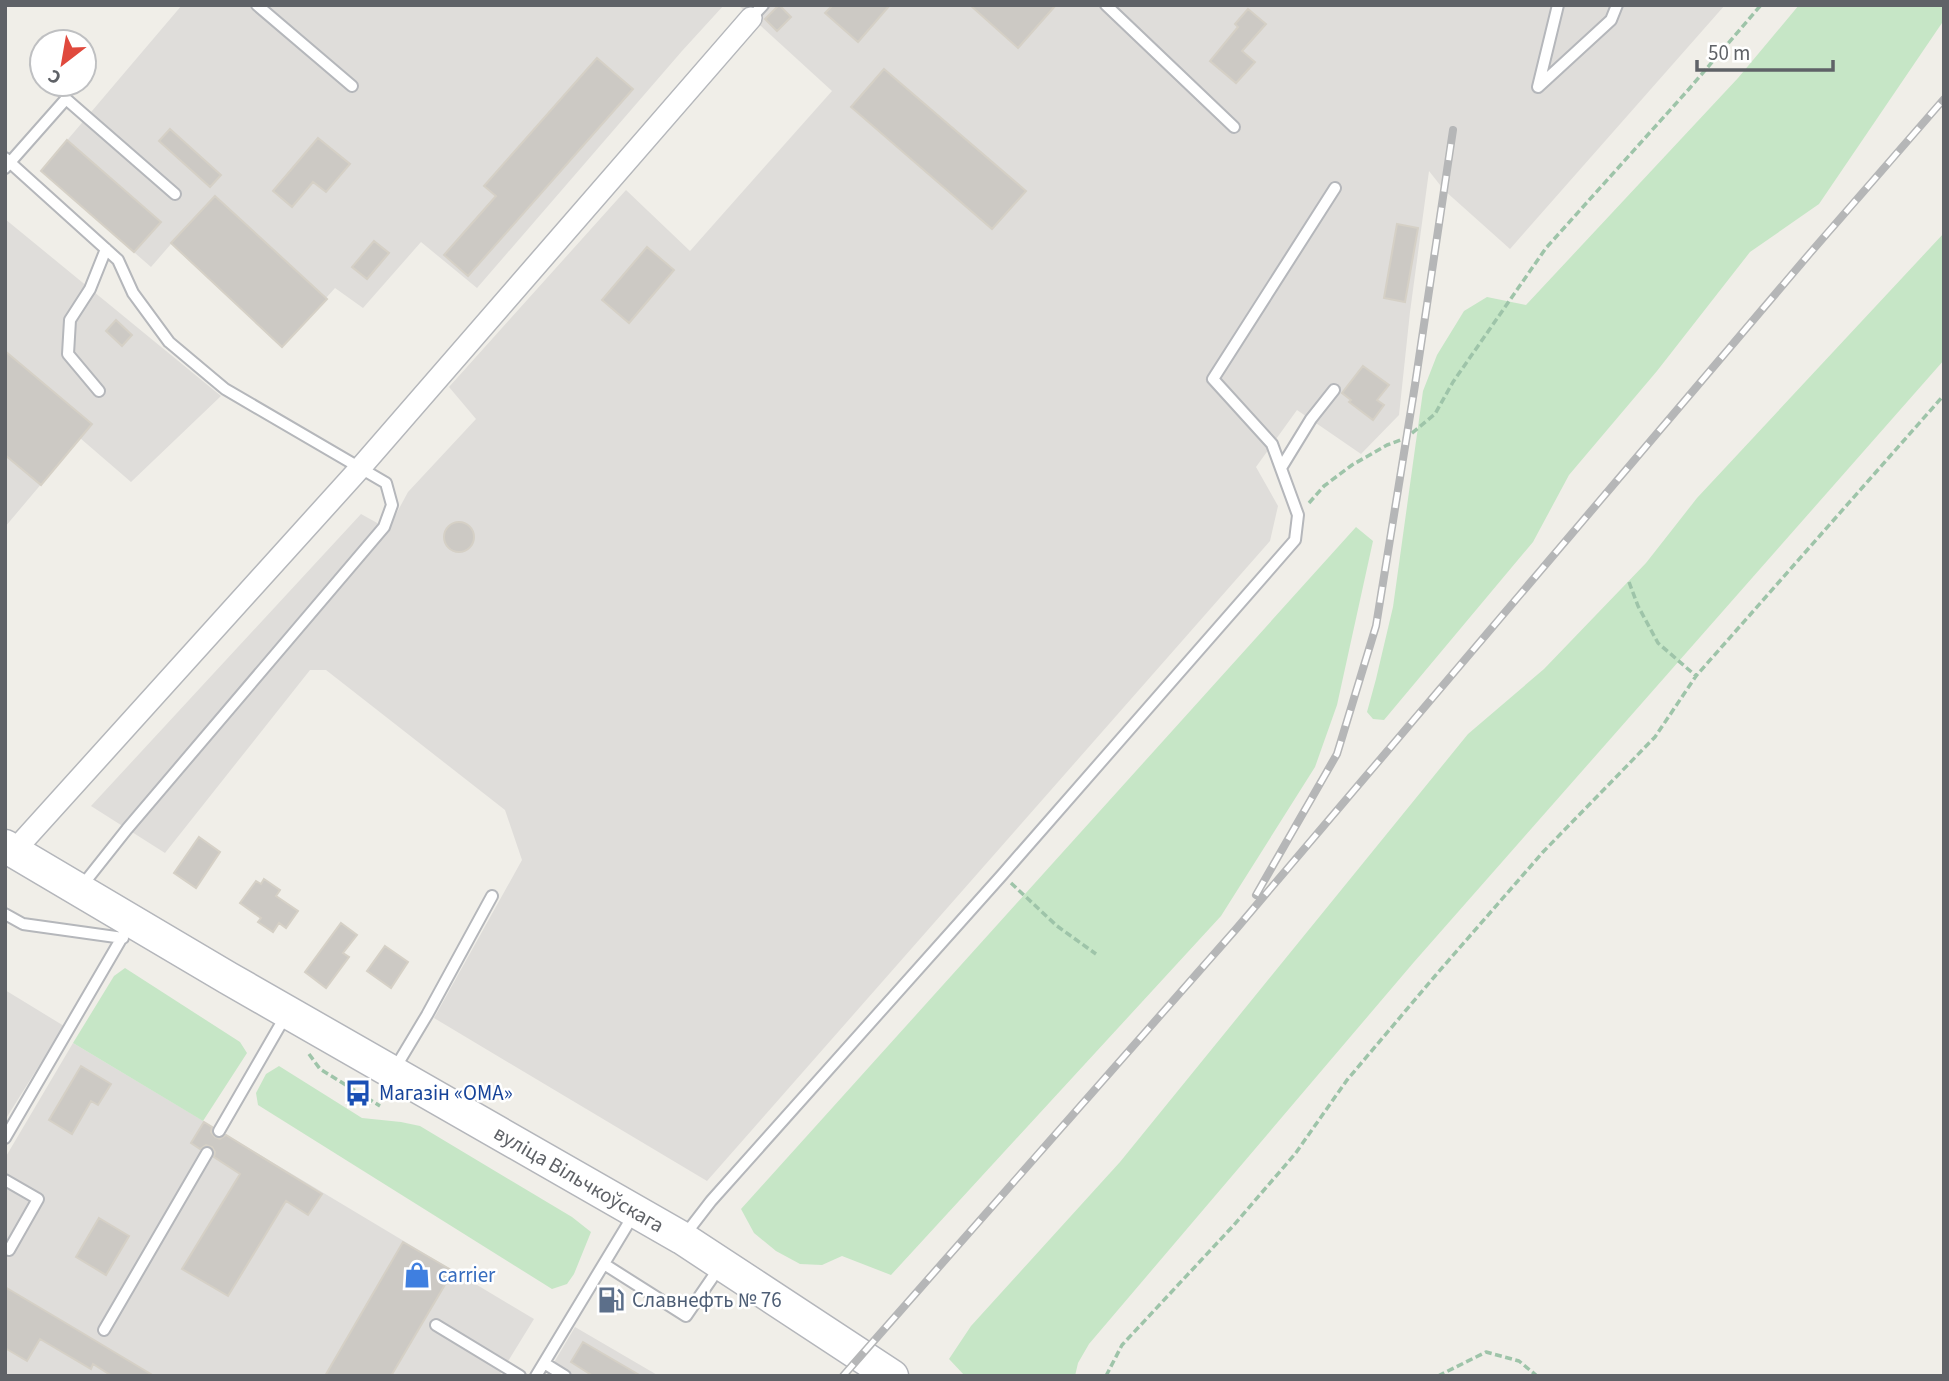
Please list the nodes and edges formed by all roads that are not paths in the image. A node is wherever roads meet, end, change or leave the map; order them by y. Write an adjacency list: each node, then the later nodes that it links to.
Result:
1 (257, 5): 6 (lane)
2 (1106, 5): 7 (lane)
3 (1558, 5): 4 (lane)
4 (1617, 5)
5 (757, 12): 14 (street)
6 (352, 86)
7 (1234, 127)
8 (7, 163): 10 (lane); 11 (lane)
9 (1335, 188): 15 (lane)
10 (175, 194)
11 (106, 248): 13 (lane); 14 (lane)
12 (1334, 390): 15 (lane)
13 (99, 391)
14 (360, 467): 16 (street); 17 (lane)
15 (1281, 468): 28 (lane)
16 (10, 848): 17 (main road, вуліца Вільчкоўскага)
17 (79, 890): 20 (main road, вуліца Вільчкоўскага)
18 (492, 896): 22 (lane)
19 (6, 917): 20 (lane)
20 (127, 930): 21 (main road, вуліца Вільчкоўскага); 24 (lane)
21 (288, 1013): 22 (main road, вуліца Вільчкоўскага); 23 (lane)
22 (392, 1073): 27 (main road, вуліца Вільчкоўскага)
23 (219, 1131)
24 (5, 1138)
25 (207, 1153): 33 (lane)
26 (5, 1180): 29 (lane)
27 (636, 1212): 28 (main road, вуліца Вільчкоўскага); 30 (lane)
28 (682, 1238): 31 (main road, вуліца Вільчкоўскага)
29 (9, 1250)
30 (604, 1264): 31 (lane); 34 (lane)
31 (722, 1264): 38 (main road, вуліца Вільчкоўскага)
32 (436, 1325): 35 (lane)
33 (104, 1330)
34 (544, 1363): 36 (lane); 37 (lane)
35 (520, 1376)
36 (537, 1376)
37 (565, 1376)
38 (892, 1376)

